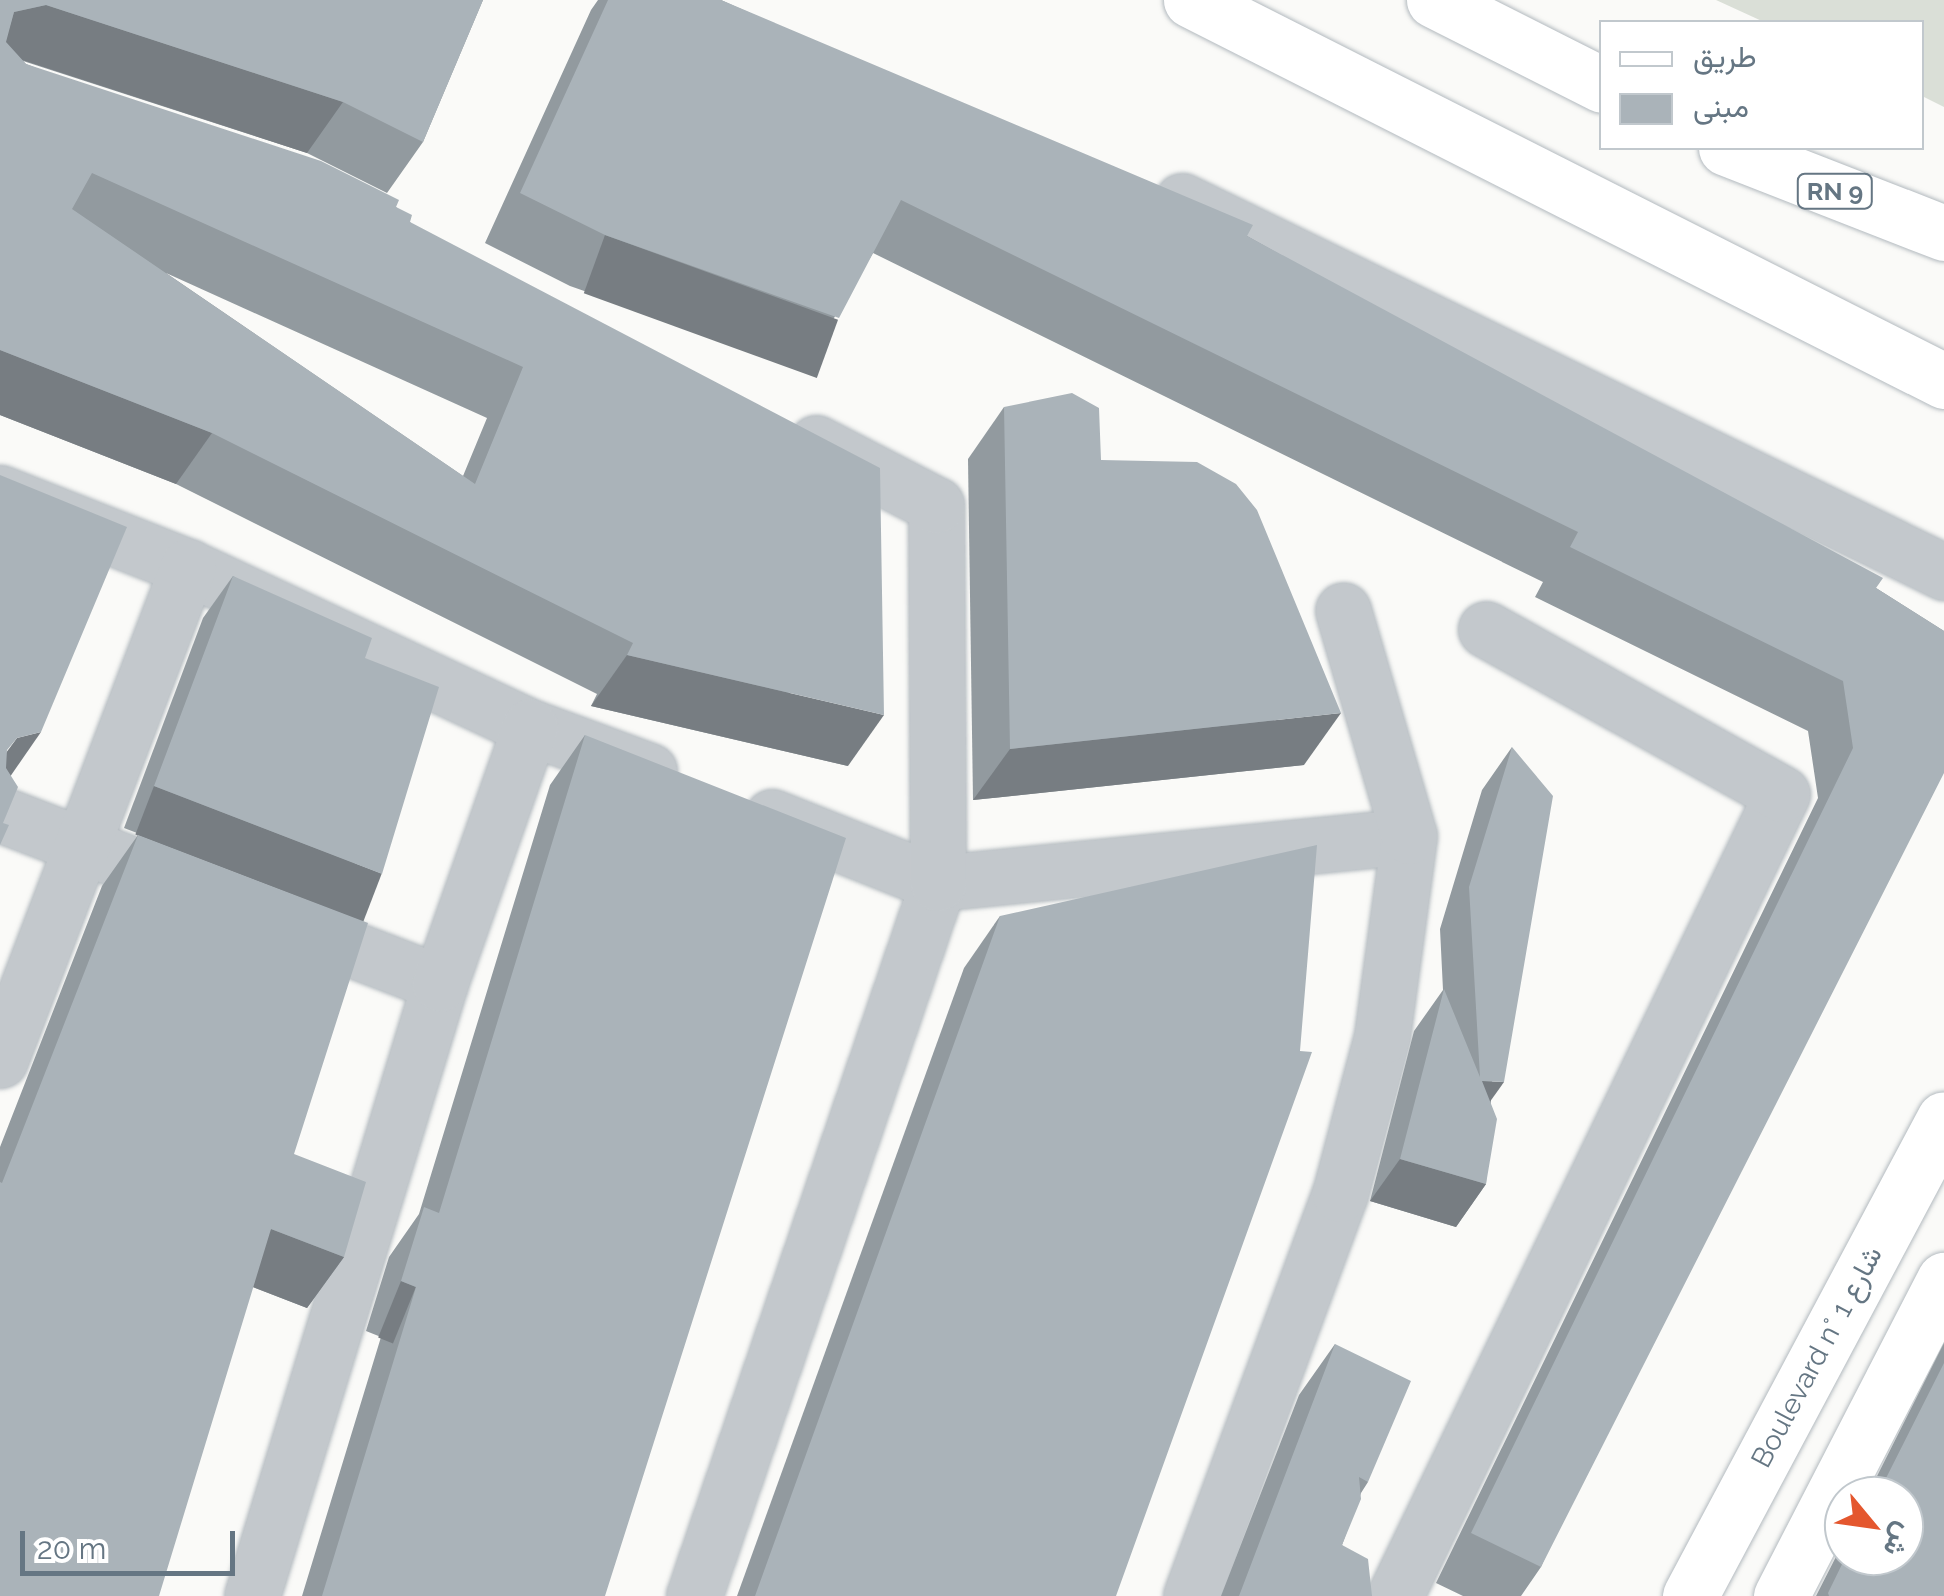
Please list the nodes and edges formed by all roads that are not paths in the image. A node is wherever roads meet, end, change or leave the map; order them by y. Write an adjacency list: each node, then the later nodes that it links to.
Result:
1 (1191, 0): 7 (main road)
2 (1434, 0): 3 (main road)
3 (1599, 83)
4 (1731, 150): 6 (main road, RN 9)
5 (1127, 178): 11 (street)
6 (1944, 233)
7 (1944, 381)
8 (762, 415): 18 (street)
9 (0, 493): 10 (street)
10 (188, 567): 14 (street); 17 (street)
11 (1944, 572)
12 (1343, 610): 16 (street)
13 (1486, 629): 26 (street)
14 (530, 727): 18 (street); 19 (street)
15 (0, 814): 17 (street)
16 (1409, 836): 18 (street); 25 (street)
17 (82, 845): 19 (street); 20 (street)
18 (938, 884): 24 (street)
19 (440, 983): 23 (street)
20 (0, 1060)
21 (1944, 1118): 27 (main road, Boulevard n° شارع 1)
22 (1944, 1280): 28 (main road)
23 (252, 1596)
24 (694, 1596)
25 (1191, 1596)
26 (1395, 1596)
27 (1690, 1596)
28 (1781, 1596)

